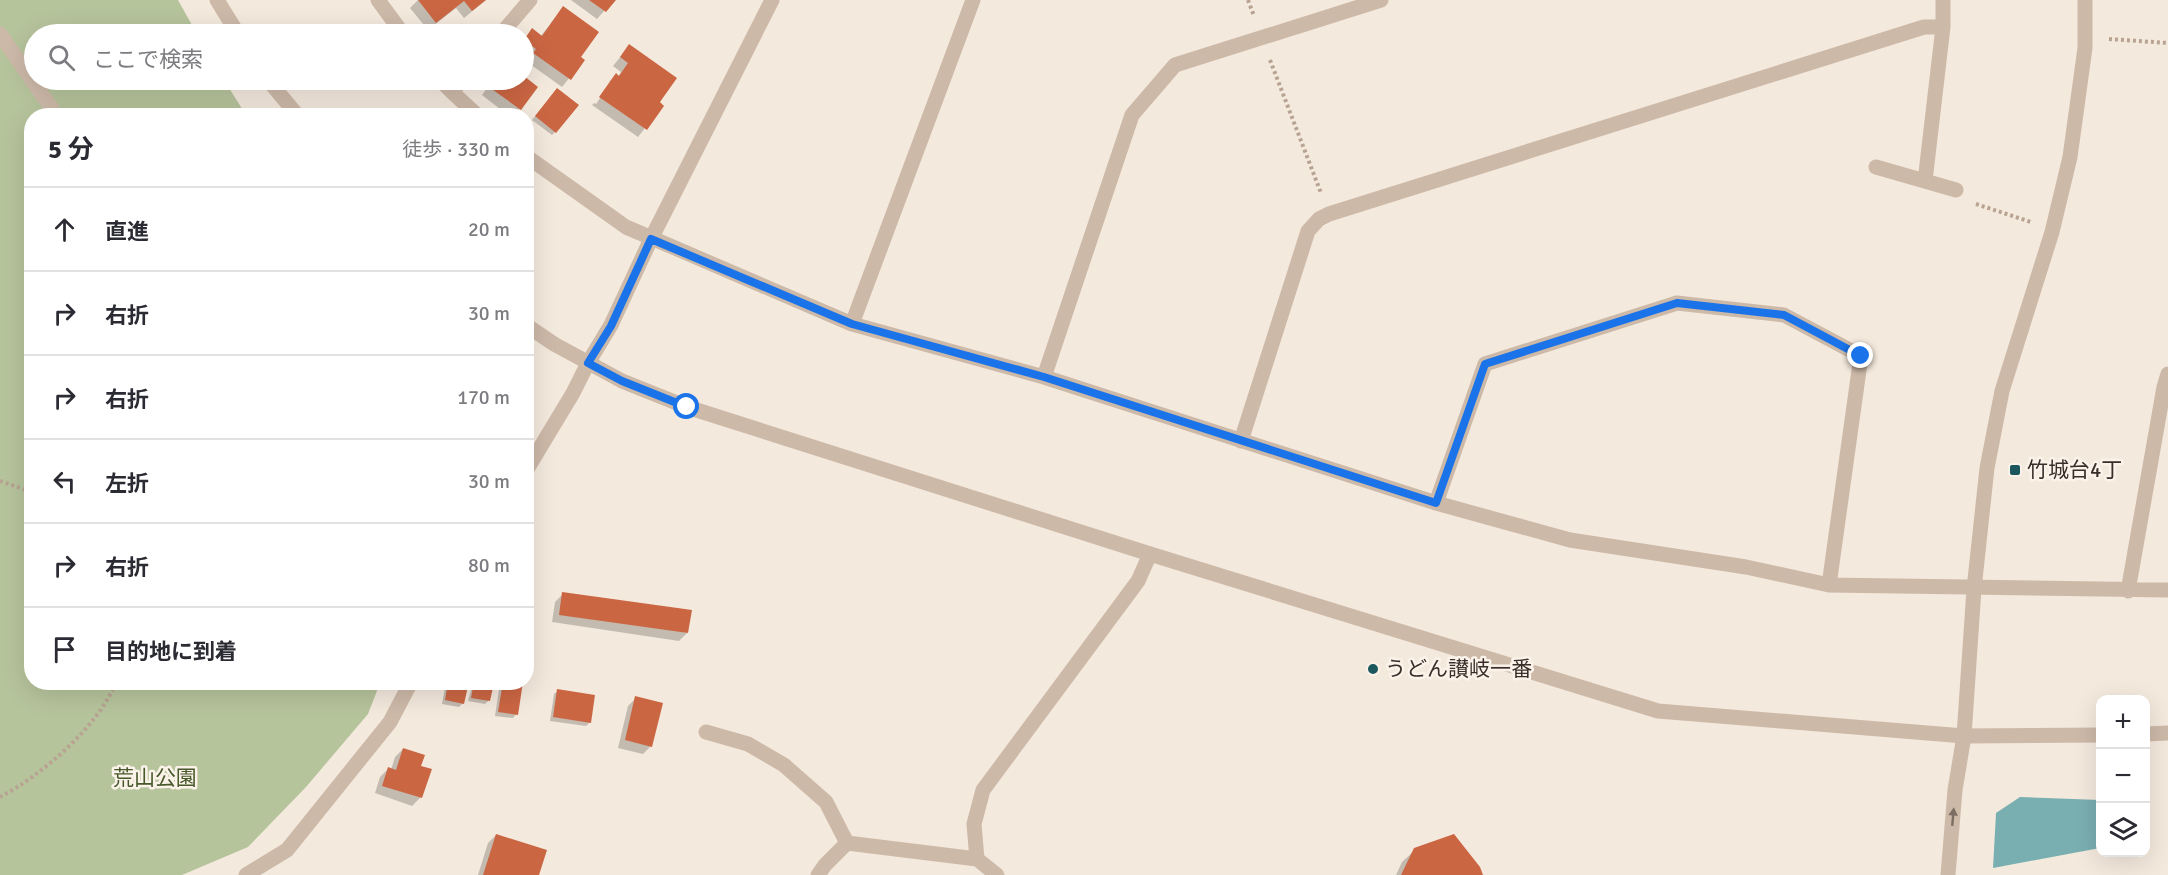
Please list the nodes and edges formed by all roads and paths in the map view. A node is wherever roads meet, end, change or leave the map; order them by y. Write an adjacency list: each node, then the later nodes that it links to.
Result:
1 (217, 0): 10 (street)
2 (378, 0): 11 (street)
3 (530, 0): 12 (street)
4 (772, 0): 31 (street)
5 (973, 0): 32 (street)
6 (1248, 0): 15 (path)
7 (1943, 0): 13 (street)
8 (2085, 0): 44 (street)
9 (1375, 1): 15 (street)
10 (232, 24)
11 (396, 24)
12 (510, 24)
13 (1943, 27): 27 (street); 29 (street)
14 (0, 34): 18 (street)
15 (1261, 38): 29 (path); 36 (street)
16 (2109, 39): 17 (path)
17 (2168, 43)
18 (24, 69)
19 (39, 90): 22 (street)
20 (276, 90): 23 (street)
21 (452, 92): 24 (street)
22 (51, 108)
23 (291, 108)
24 (469, 108)
25 (534, 162): 31 (street)
26 (1876, 167): 27 (street)
27 (1925, 182): 28 (street)
28 (1956, 190): 30 (path)
29 (1329, 214): 37 (street)
30 (2033, 222)
31 (651, 239): 32 (street); 34 (street)
32 (852, 324): 36 (street)
33 (534, 330): 34 (street)
34 (588, 363): 38 (street); 42 (street)
35 (2168, 374): 46 (street)
36 (1044, 377): 37 (street)
37 (1241, 441): 41 (street)
38 (534, 458)
39 (0, 481): 40 (path)
40 (24, 489)
41 (1436, 503): 43 (street); 43 (street)
42 (1150, 554): 53 (street); 56 (street)
43 (1829, 585): 44 (street)
44 (1974, 589): 46 (street); 53 (street)
45 (2168, 590): 46 (street)
46 (2128, 591)
47 (113, 690): 54 (path)
48 (407, 690): 57 (street)
49 (706, 732): 55 (street)
50 (2168, 733): 51 (street)
51 (2150, 734)
52 (2096, 735): 53 (street)
53 (1964, 736): 60 (street, one-way to 53)
54 (0, 797)
55 (847, 843): 56 (street); 58 (street)
56 (976, 859): 59 (street)
57 (246, 875)
58 (818, 875)
59 (997, 875)
60 (1948, 875)

